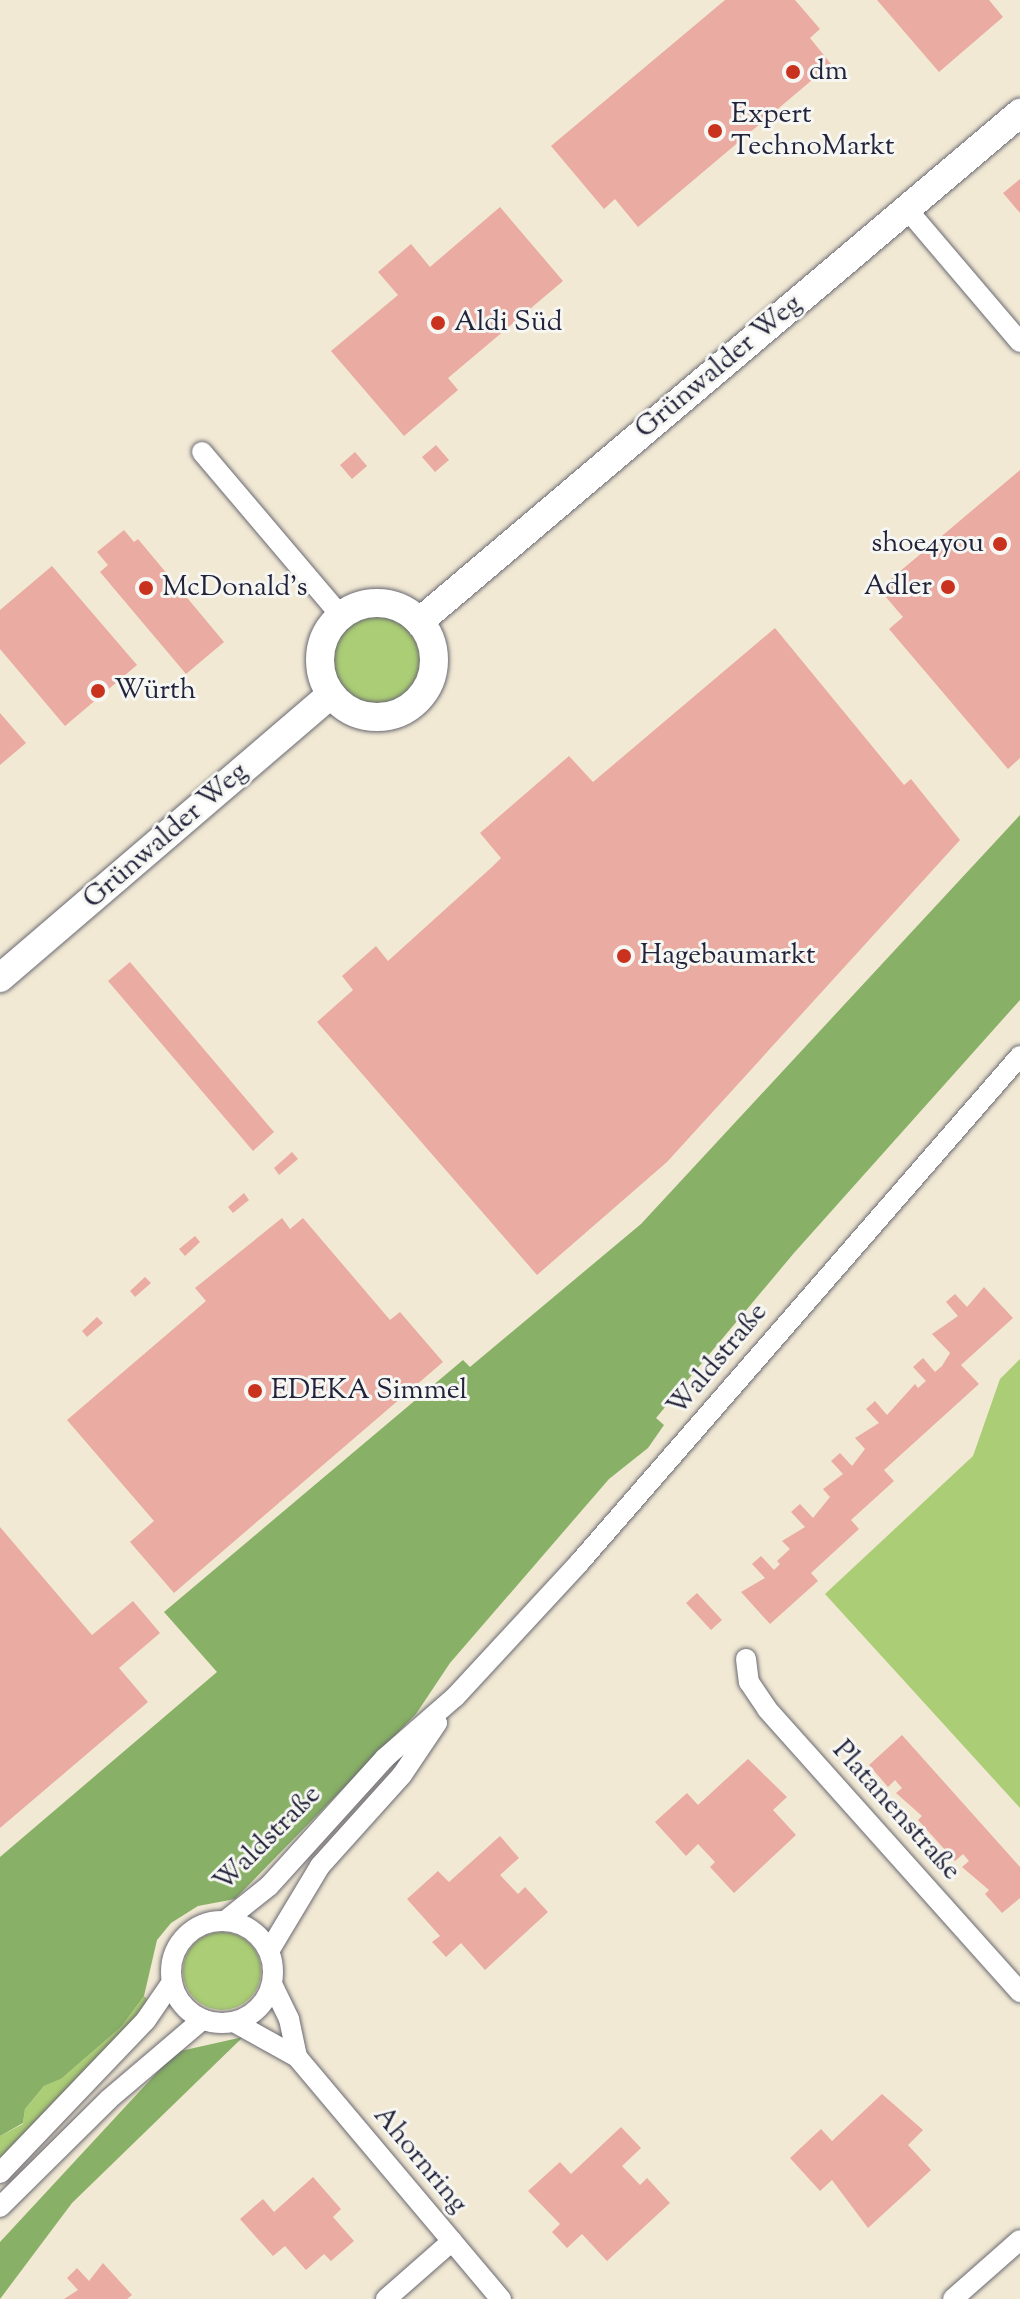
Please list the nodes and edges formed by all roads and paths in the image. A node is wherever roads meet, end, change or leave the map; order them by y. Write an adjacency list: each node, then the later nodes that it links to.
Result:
1 (1020, 113): 2 (main road, Grünwalder Weg)
2 (906, 208): 3 (street); 6 (main road, Grünwalder Weg)
3 (1020, 342)
4 (202, 452): 5 (street)
5 (341, 616): 6 (main road); 7 (main road)
6 (419, 622): 7 (main road)
7 (331, 694): 8 (main road, Grünwalder Weg)
8 (0, 978)
9 (1020, 1056): 11 (street, Waldstraße)
10 (746, 1659): 16 (street, Platanenstraße)
11 (455, 1697): 12 (street, Waldstraße); 13 (street, Waldstraße)
12 (225, 1921): 13 (street, Waldstraße); 14 (street, Waldstraße)
13 (269, 1951): 15 (street)
14 (172, 1982): 17 (street); 20 (street, Waldstraße)
15 (272, 1984): 18 (street); 19 (street, Ahornring)
16 (1020, 1992)
17 (203, 2019): 18 (street); 21 (street)
18 (234, 2022): 19 (street, Ahornring)
19 (297, 2057): 23 (street, Ahornring)
20 (0, 2173)
21 (0, 2207)
22 (1020, 2240): 26 (street)
23 (452, 2241): 24 (street); 25 (street, Ahornring)
24 (386, 2299)
25 (501, 2299)
26 (953, 2299)

